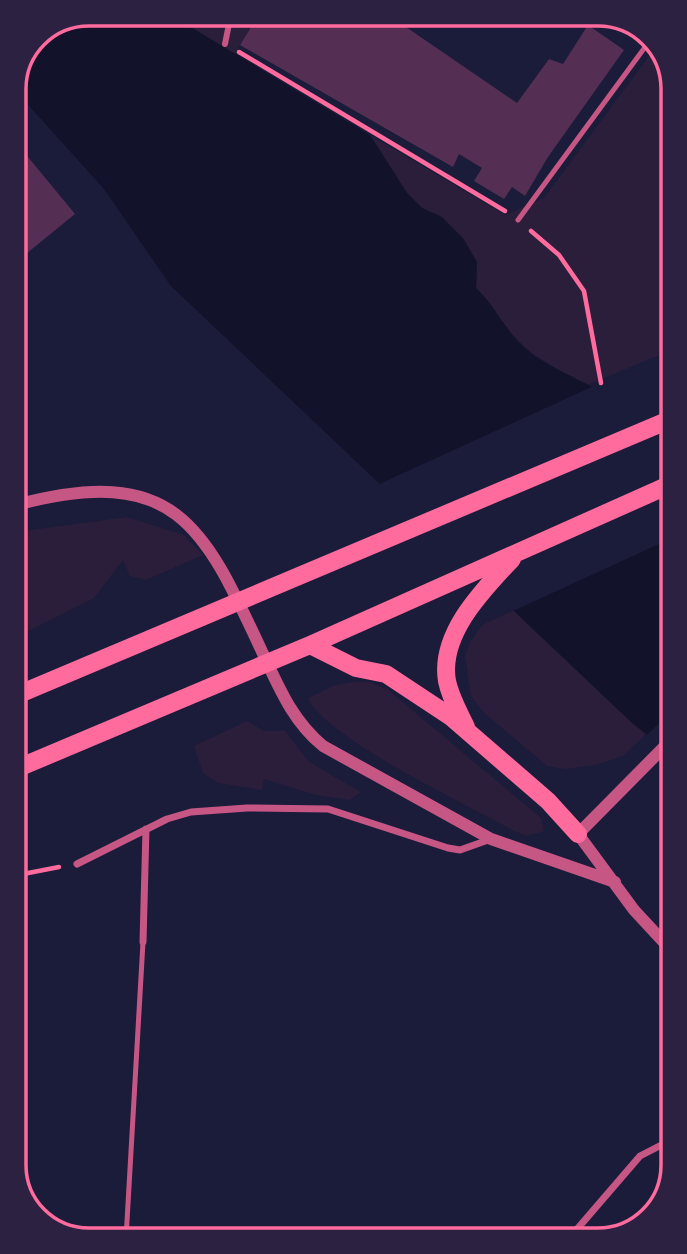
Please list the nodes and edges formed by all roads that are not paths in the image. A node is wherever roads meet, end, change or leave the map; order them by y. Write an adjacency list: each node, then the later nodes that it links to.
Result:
1 (229, 26): 2 (street)
2 (225, 44)
3 (645, 48): 4 (lane)
4 (518, 219)
5 (661, 423): 10 (main road)
6 (661, 489): 8 (main road)
7 (26, 502): 16 (street)
8 (516, 554): 9 (main road); 11 (main road)
9 (310, 645): 11 (main road); 13 (main road)
10 (26, 691)
11 (468, 730): 15 (main road)
12 (661, 750): 15 (street)
13 (26, 765)
14 (146, 830): 16 (street); 17 (street); 20 (street)
15 (578, 834): 18 (street)
16 (491, 839): 18 (street)
17 (77, 864)
18 (615, 882): 19 (street)
19 (661, 939)
20 (144, 942): 22 (lane)
21 (661, 1145): 23 (street)
22 (127, 1228)
23 (578, 1228)

